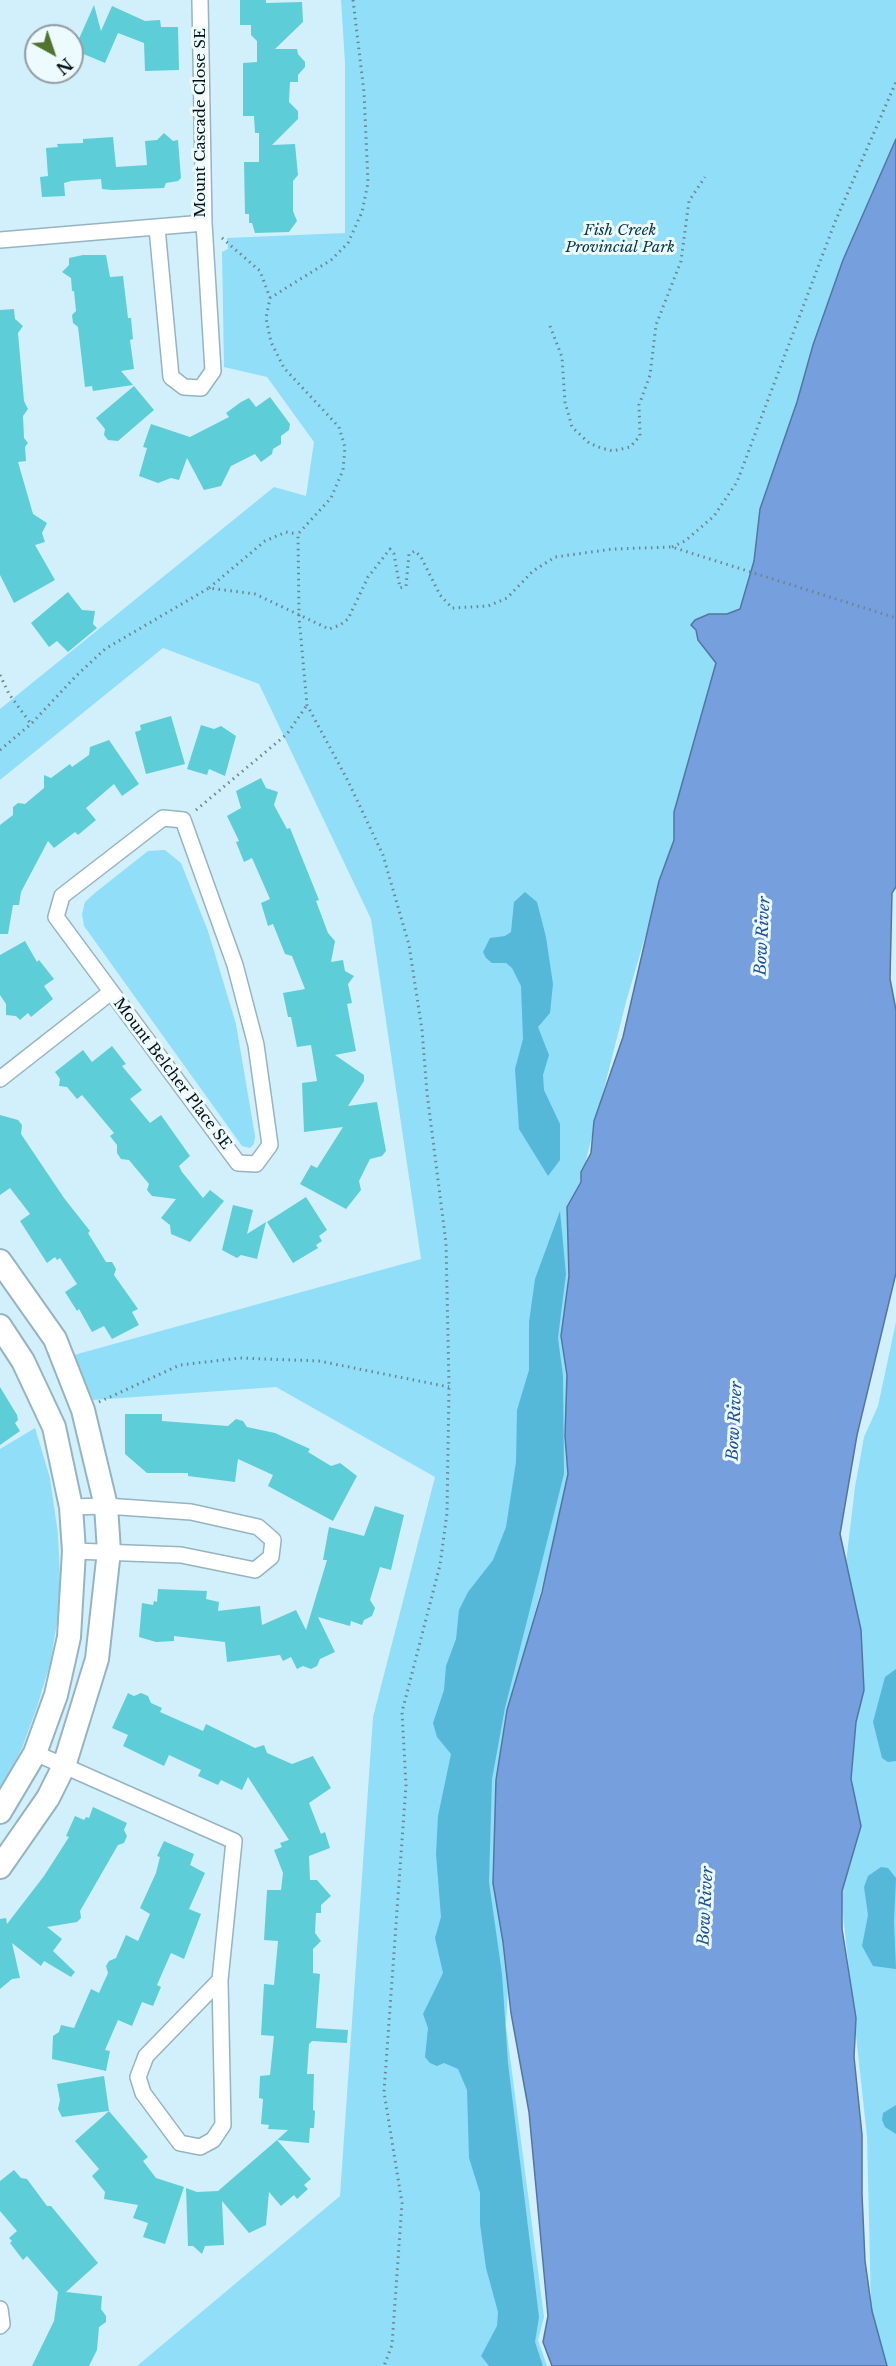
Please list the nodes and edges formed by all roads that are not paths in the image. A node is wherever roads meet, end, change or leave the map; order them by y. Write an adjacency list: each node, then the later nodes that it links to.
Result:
1 (200, 0): 2 (street, Mount Cascade Close SE)
2 (204, 223): 3 (street, Mount Cascade Close SE); 3 (street)
3 (157, 228): 4 (street, Mount Cascade Close SE)
4 (0, 240)
5 (111, 992): 5 (street, Mount Belcher Place SE); 6 (street, Mount Belcher Place SE)
6 (0, 1079)
7 (0, 1261): 9 (street)
8 (0, 1326): 10 (street)
9 (106, 1506): 10 (street); 12 (street); 12 (street)
10 (71, 1507): 11 (street)
11 (74, 1551): 12 (street); 13 (street)
12 (109, 1551): 14 (street)
13 (35, 1753): 14 (street); 15 (street)
14 (64, 1766): 16 (street); 17 (street)
15 (0, 1812)
16 (0, 1867)
17 (220, 1980): 17 (street)
18 (0, 2309): 19 (street)
19 (0, 2326)

